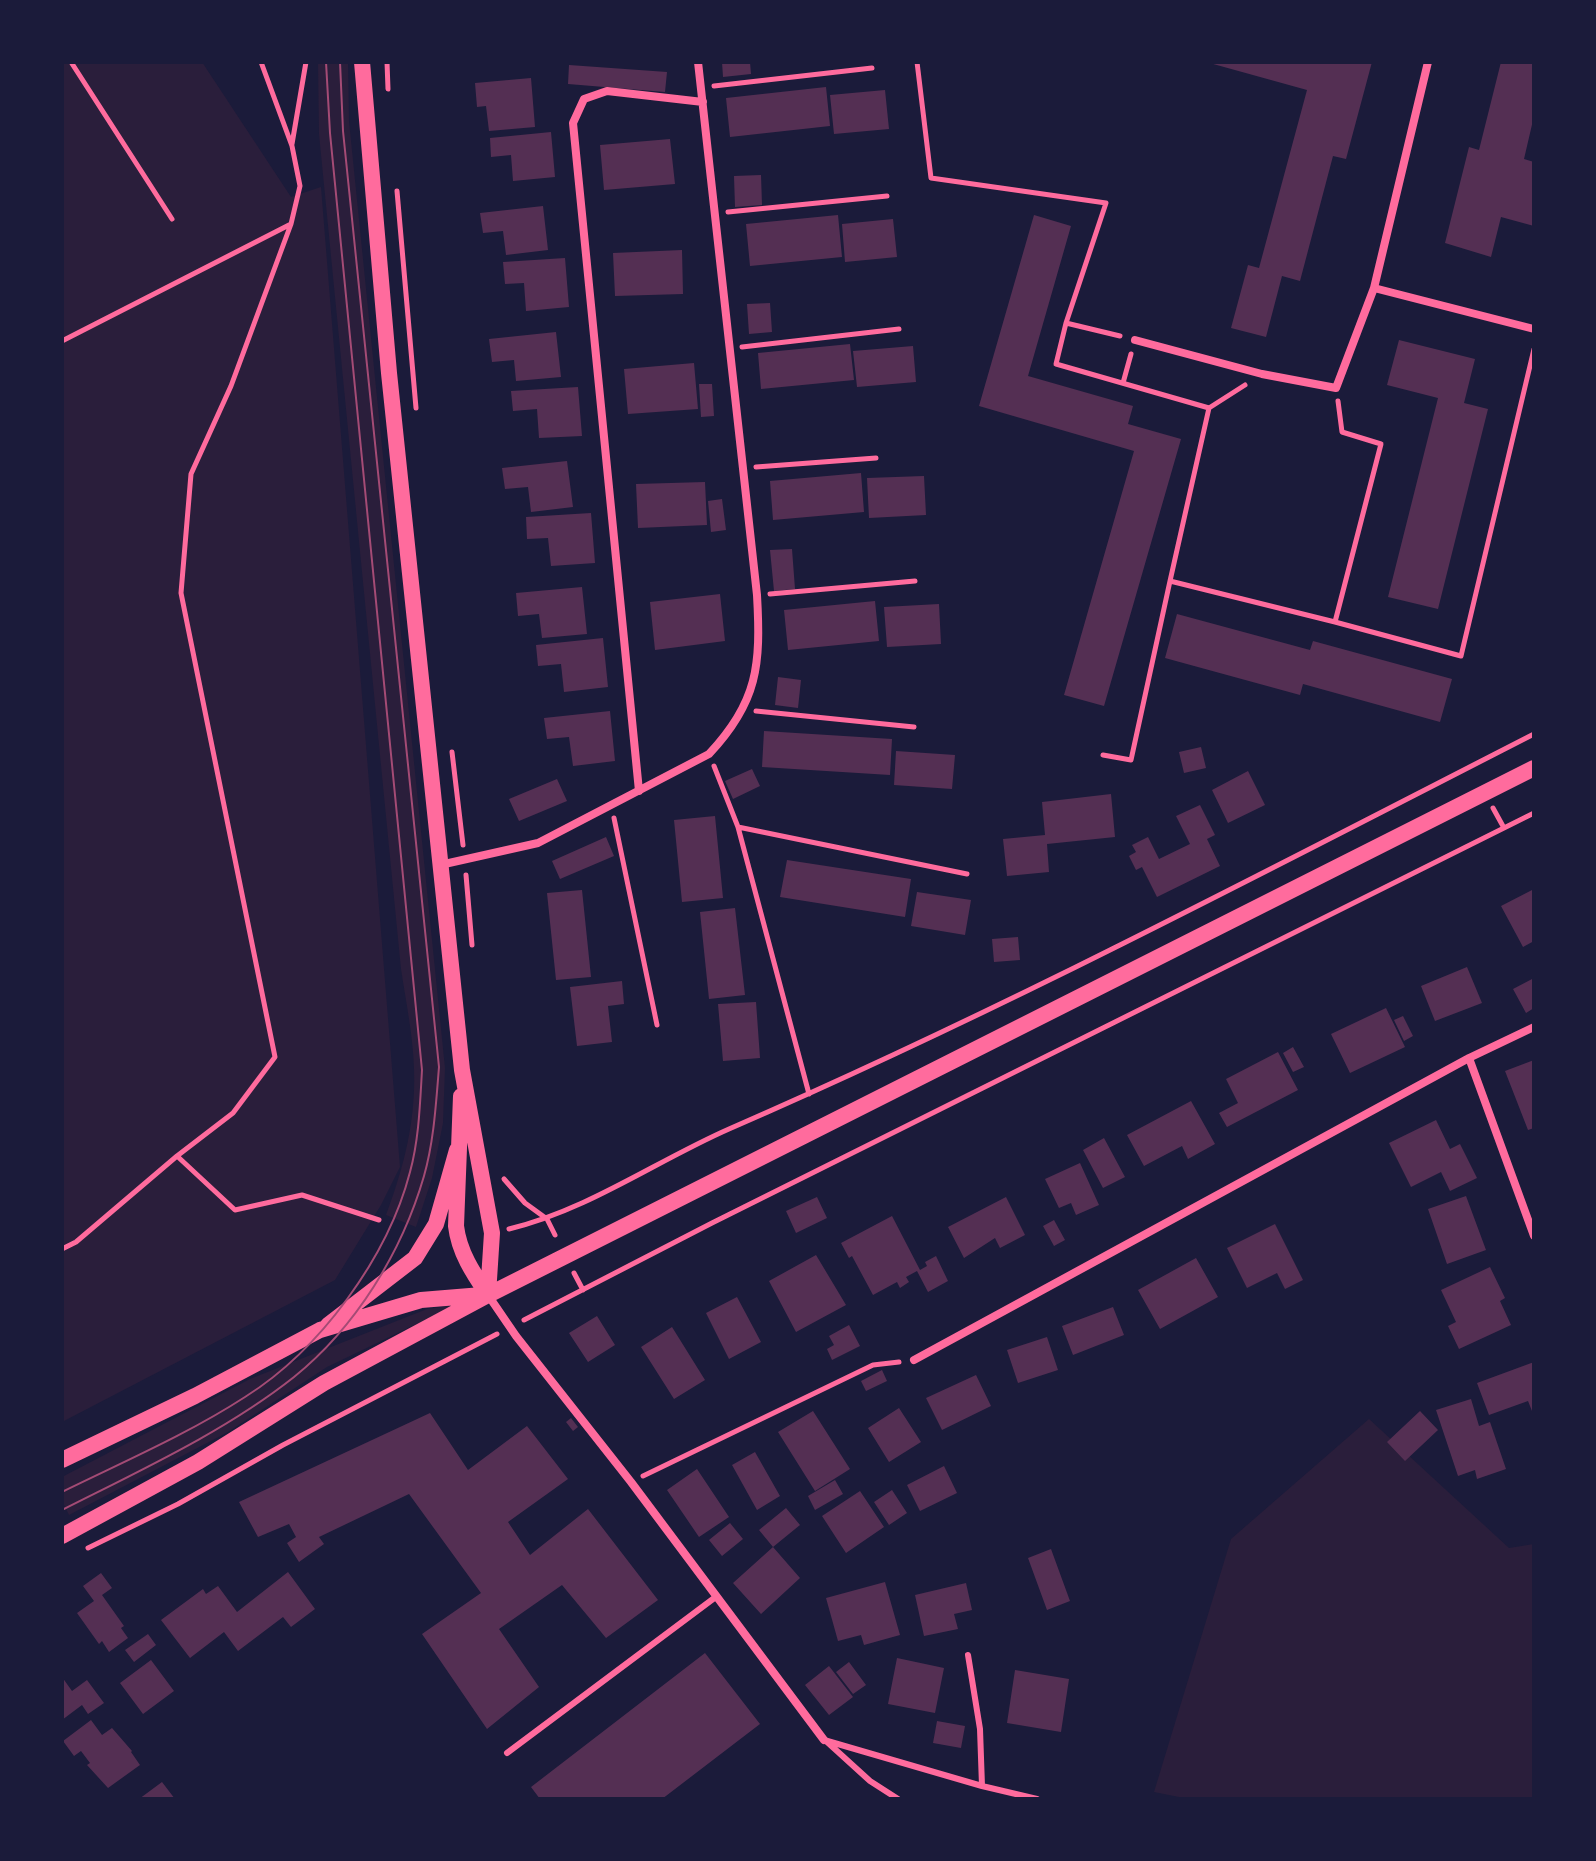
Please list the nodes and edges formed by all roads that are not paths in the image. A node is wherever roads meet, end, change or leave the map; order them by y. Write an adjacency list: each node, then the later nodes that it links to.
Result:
1 (362, 62): 10 (main road)
2 (698, 62): 4 (street)
3 (1428, 62): 5 (street)
4 (703, 102): 9 (street); 9 (street)
5 (1374, 288): 6 (street); 7 (street)
6 (1534, 329)
7 (1135, 340)
8 (1534, 768): 16 (main road)
9 (639, 791): 10 (street)
10 (440, 865): 13 (main road)
11 (1534, 1027): 12 (street)
12 (1469, 1058): 15 (street); 18 (street)
13 (462, 1070): 14 (main road); 16 (main road)
14 (457, 1150): 16 (main road); 17 (main road)
15 (1534, 1236)
16 (488, 1295): 17 (main road); 20 (main road); 21 (street)
17 (320, 1330): 19 (main road)
18 (914, 1360)
19 (62, 1460)
20 (62, 1536)
21 (717, 1596): 23 (street); 24 (lane)
22 (968, 1655): 25 (lane)
23 (824, 1740): 25 (lane); 26 (lane)
24 (507, 1753)
25 (982, 1786): 27 (lane)
26 (898, 1799)
27 (1037, 1799)

